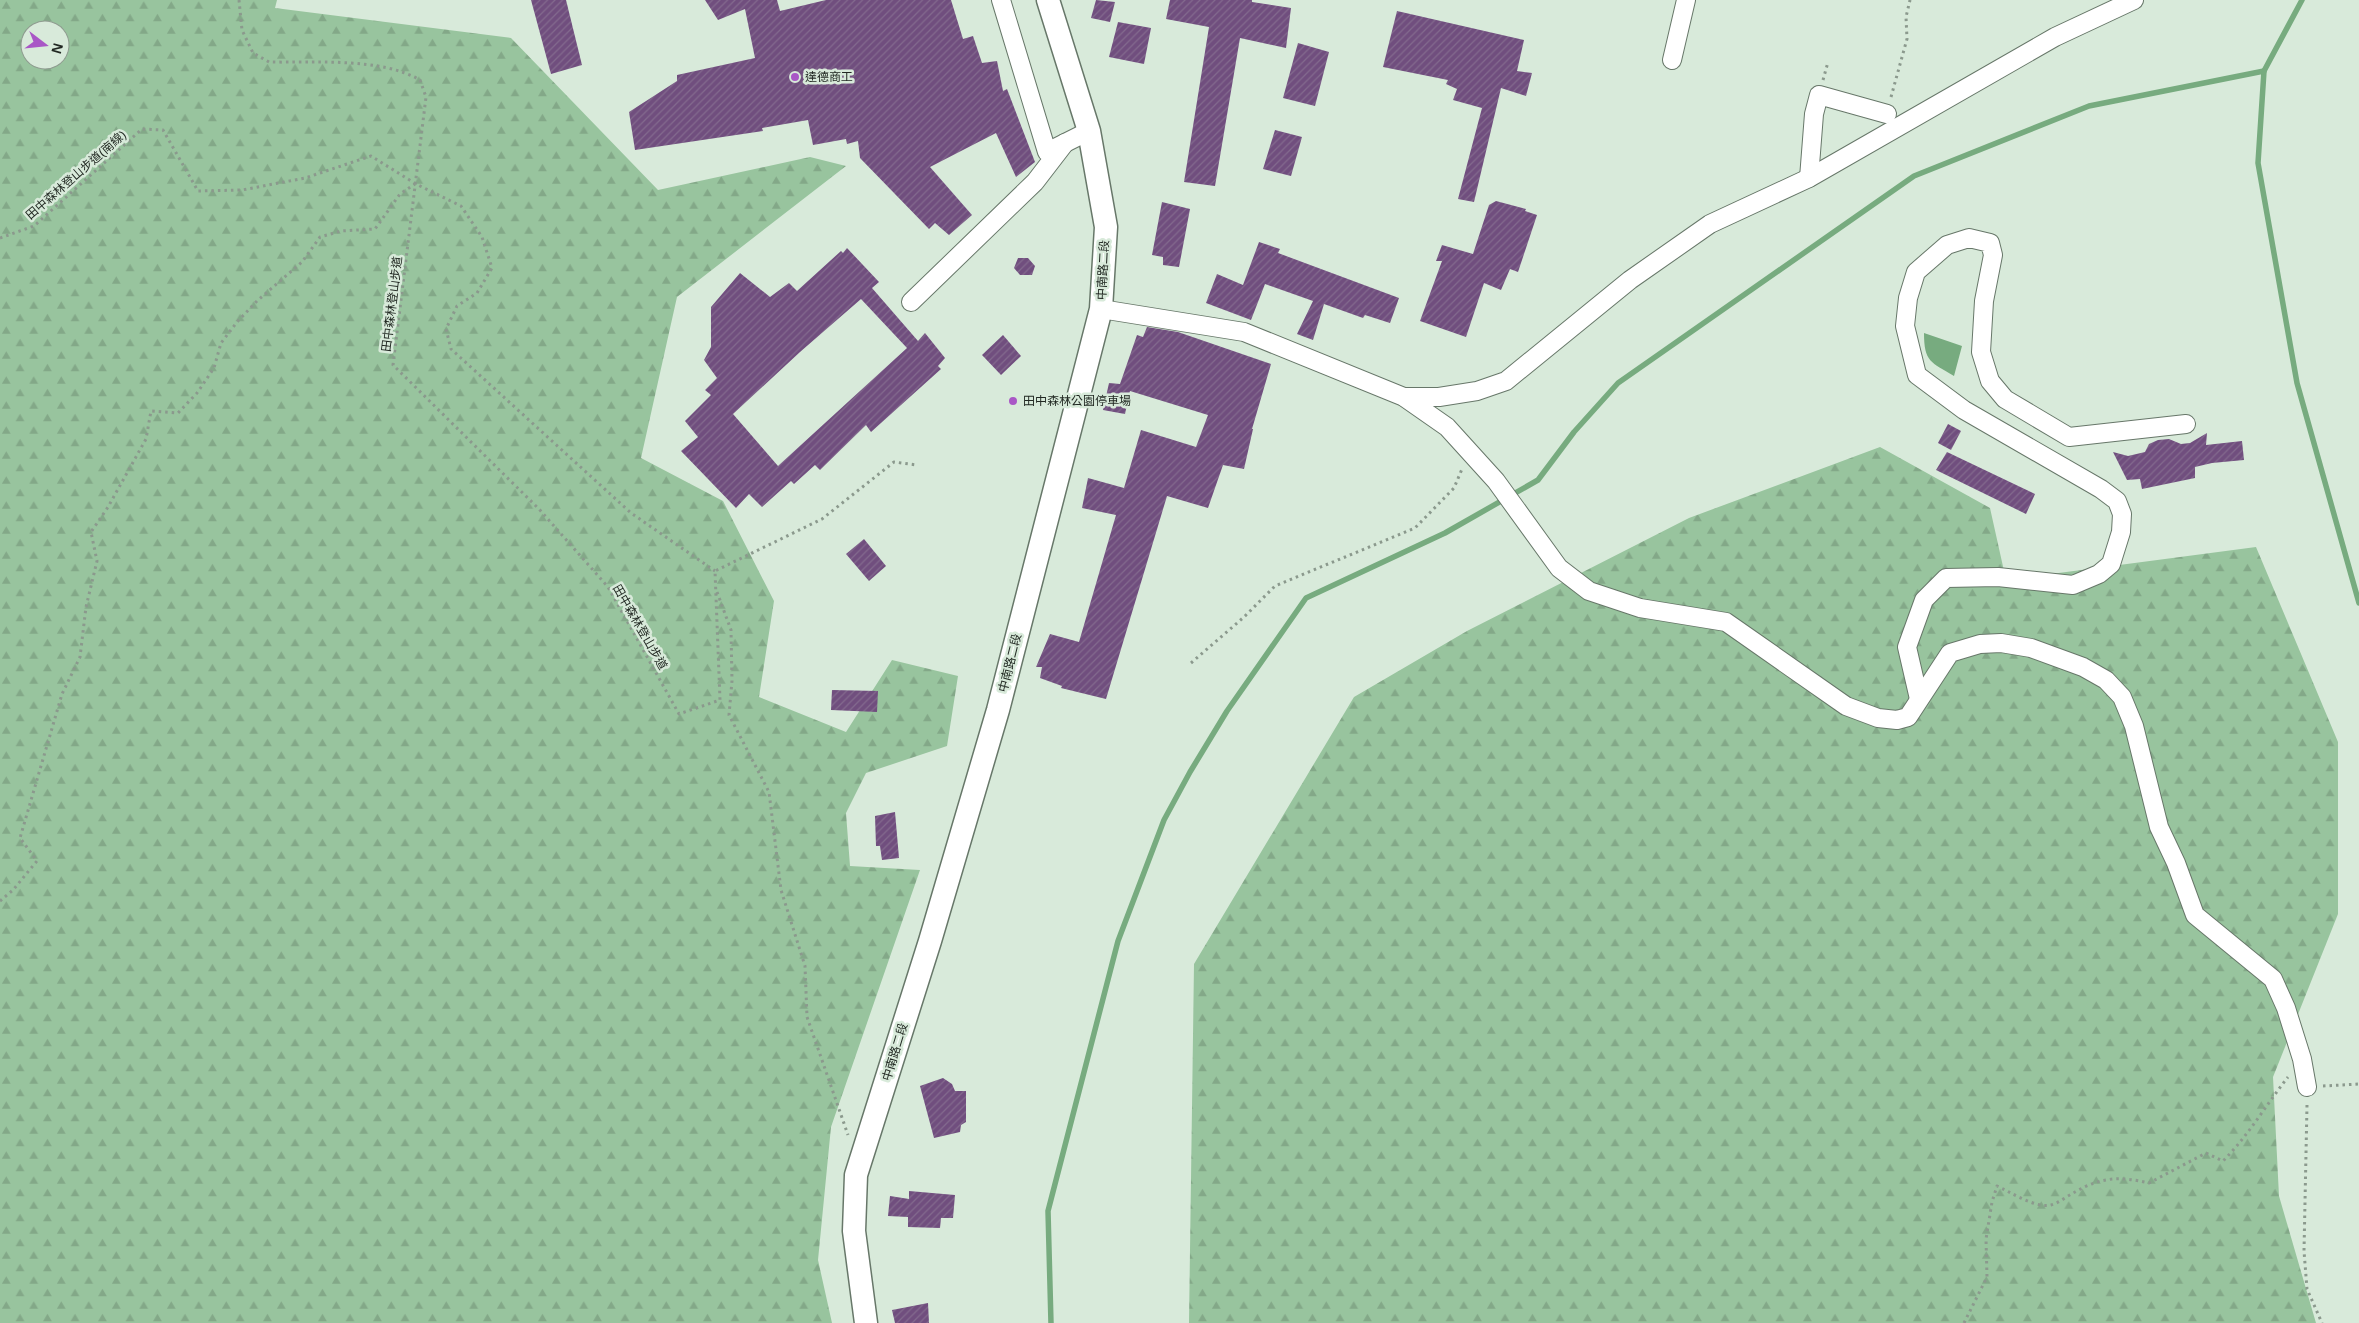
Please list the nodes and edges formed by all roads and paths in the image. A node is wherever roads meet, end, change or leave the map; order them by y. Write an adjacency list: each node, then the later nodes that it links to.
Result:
1 (239, 0): 12 (path)
2 (1001, 0): 10 (street)
3 (1048, 0): 9 (main road, 中南路二段)
4 (1686, 0): 7 (street)
5 (1910, 0): 8 (path)
6 (2134, 0): 11 (street)
7 (1672, 60)
8 (1887, 114): 11 (street)
9 (1090, 131): 10 (street); 15 (main road, 中南路二段)
10 (1065, 143): 14 (street)
11 (1809, 178): 16 (street)
12 (416, 184): 13 (path, 田中森林登山步道(南線)); 20 (path); 21 (path, 田中森林登山步道); 24 (path)
13 (0, 238)
14 (911, 302)
15 (1101, 309): 16 (street); 29 (main road, 中南路二段)
16 (1404, 397): 18 (street)
17 (2186, 424): 23 (street)
18 (1469, 451): 22 (path); 23 (street)
19 (917, 465): 20 (path)
20 (715, 571): 21 (path, 田中森林登山步道)
21 (716, 589): 28 (path)
22 (1192, 663)
23 (1918, 699): 25 (street)
24 (0, 901)
25 (2302, 1059): 27 (street); 30 (path)
26 (2359, 1084): 27 (path)
27 (2307, 1087): 31 (path)
28 (849, 1142)
29 (866, 1323)
30 (1964, 1323)
31 (2322, 1323)

